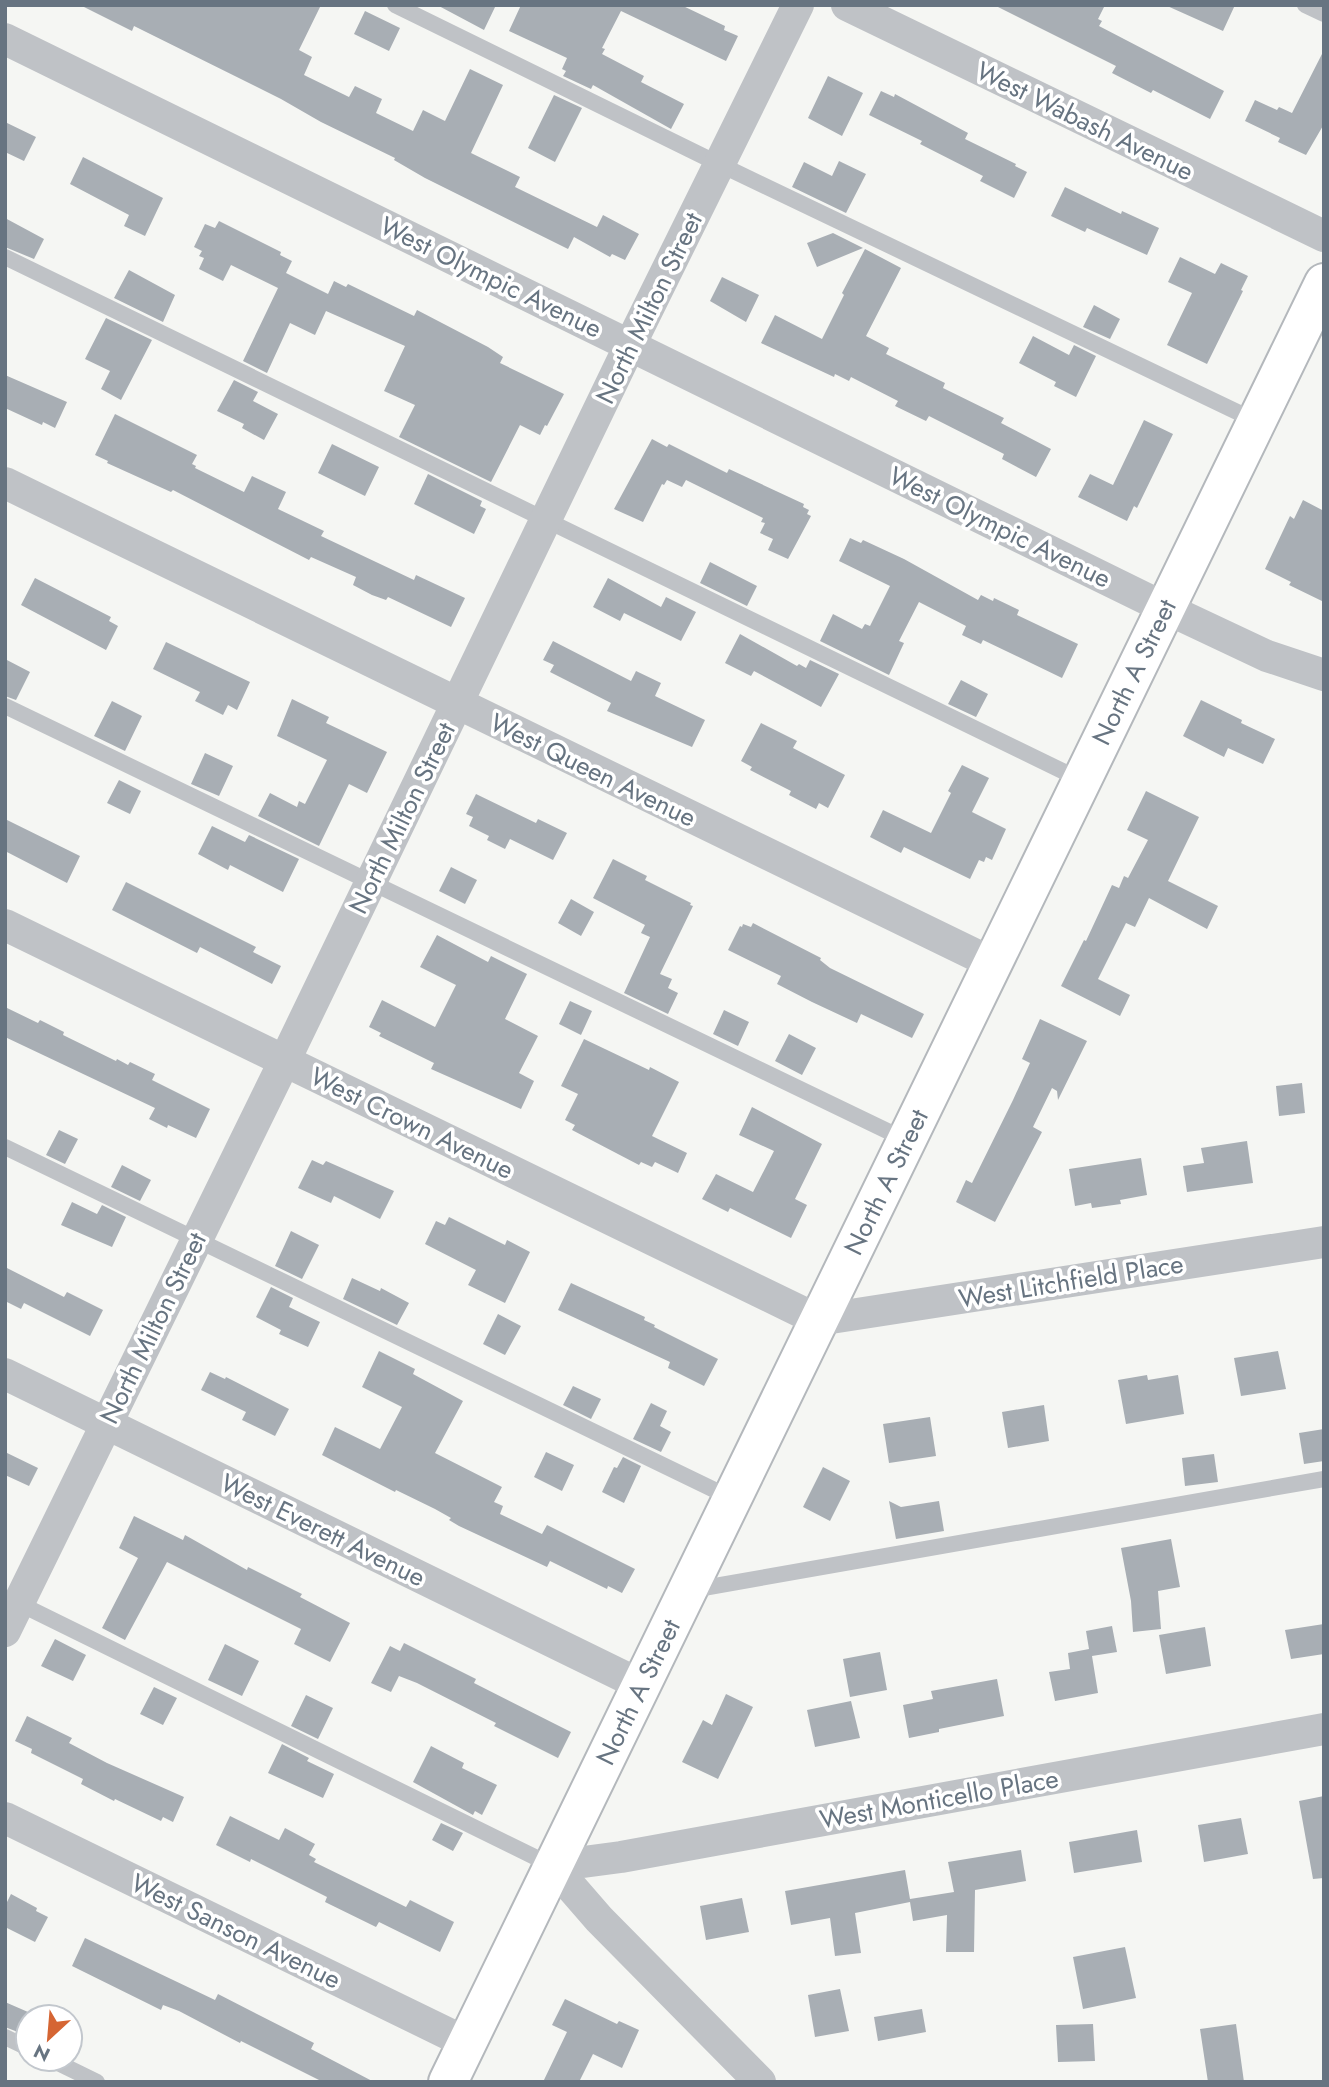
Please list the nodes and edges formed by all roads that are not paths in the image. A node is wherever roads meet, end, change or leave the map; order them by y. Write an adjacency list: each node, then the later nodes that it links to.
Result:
1 (395, 5): 7 (lane)
2 (798, 5): 7 (street, North Milton Street)
3 (847, 5): 8 (street, West Wabash Avenue)
4 (1305, 5): 5 (lane)
5 (1324, 15)
6 (5, 39): 11 (street, West Olympic Avenue)
7 (719, 164): 11 (street, North Milton Street); 12 (lane)
8 (1324, 236)
9 (5, 257): 14 (lane)
10 (1324, 283): 12 (street, North A Street)
11 (630, 345): 14 (street, North Milton Street); 15 (street, West Olympic Avenue)
12 (1256, 421): 15 (street, North A Street)
13 (5, 484): 17 (street, West Queen Avenue)
14 (545, 521): 17 (street, North Milton Street); 19 (lane)
15 (1165, 608): 16 (street, West Olympic Avenue); 19 (street, North A Street)
16 (1324, 675)
17 (457, 704): 20 (street, North Milton Street); 22 (street, West Queen Avenue)
18 (5, 706): 20 (lane)
19 (1081, 780): 22 (street, North A Street)
20 (370, 884): 23 (street, North Milton Street); 24 (lane)
21 (5, 925): 23 (street, West Crown Avenue)
22 (992, 963): 24 (street, North A Street)
23 (284, 1062): 26 (street, North Milton Street); 28 (street, West Crown Avenue)
24 (906, 1140): 28 (street, North A Street)
25 (5, 1147): 26 (lane)
26 (196, 1240): 30 (street, North Milton Street); 32 (lane)
27 (1324, 1242): 28 (street, West Litchfield Place)
28 (818, 1320): 32 (street, North A Street)
29 (5, 1374): 30 (street, West Everett Avenue)
30 (106, 1424): 34 (street, North Milton Street); 35 (street, West Everett Avenue)
31 (1324, 1479): 33 (lane)
32 (731, 1498): 33 (street, North A Street)
33 (686, 1591): 35 (street, North A Street)
34 (10, 1610): 38 (lane)
35 (641, 1685): 38 (street, North A Street)
36 (1324, 1730): 38 (street, West Monticello Place)
37 (5, 1818): 39 (street, West Sanson Avenue)
38 (553, 1866): 39 (street, North A Street); 43 (street)
39 (467, 2043): 42 (street, North A Street)
40 (79, 2073): 41 (lane)
41 (97, 2082)
42 (448, 2082)
43 (760, 2082)

